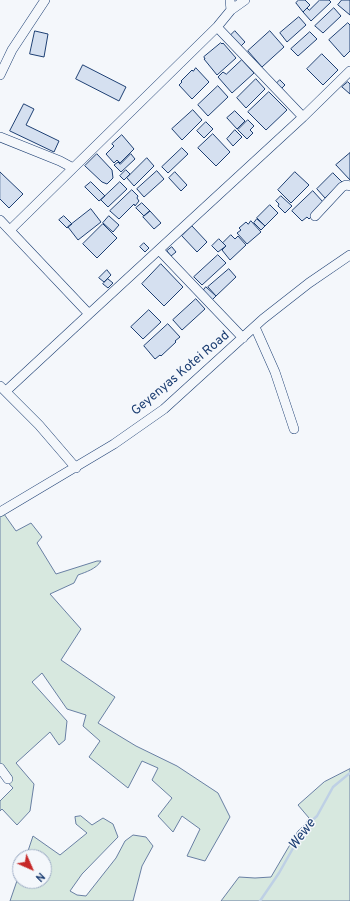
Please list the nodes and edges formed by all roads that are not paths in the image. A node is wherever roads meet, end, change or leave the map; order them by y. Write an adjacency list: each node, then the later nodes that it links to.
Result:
1 (45, 0): 7 (street)
2 (230, 0): 4 (street)
3 (245, 0): 4 (street)
4 (231, 10): 5 (street)
5 (217, 27): 8 (street); 10 (street)
6 (350, 71): 8 (street)
7 (0, 75)
8 (303, 117): 15 (street)
9 (0, 137): 10 (street)
10 (73, 168): 14 (street)
11 (350, 186): 12 (street)
12 (315, 216)
13 (0, 220): 14 (street)
14 (10, 230): 17 (street)
15 (159, 250): 17 (street); 19 (street)
16 (350, 255): 18 (street, Geyenyas Kotei Road)
17 (89, 314): 20 (street)
18 (255, 327): 19 (street, Geyenyas Kotei Road); 21 (street)
19 (243, 338): 22 (street, Geyenyas Kotei Road)
20 (3, 389): 22 (street)
21 (294, 429)
22 (76, 468): 23 (street, Geyenyas Kotei Road)
23 (2, 508)
24 (0, 768): 25 (street)
25 (8, 779)

